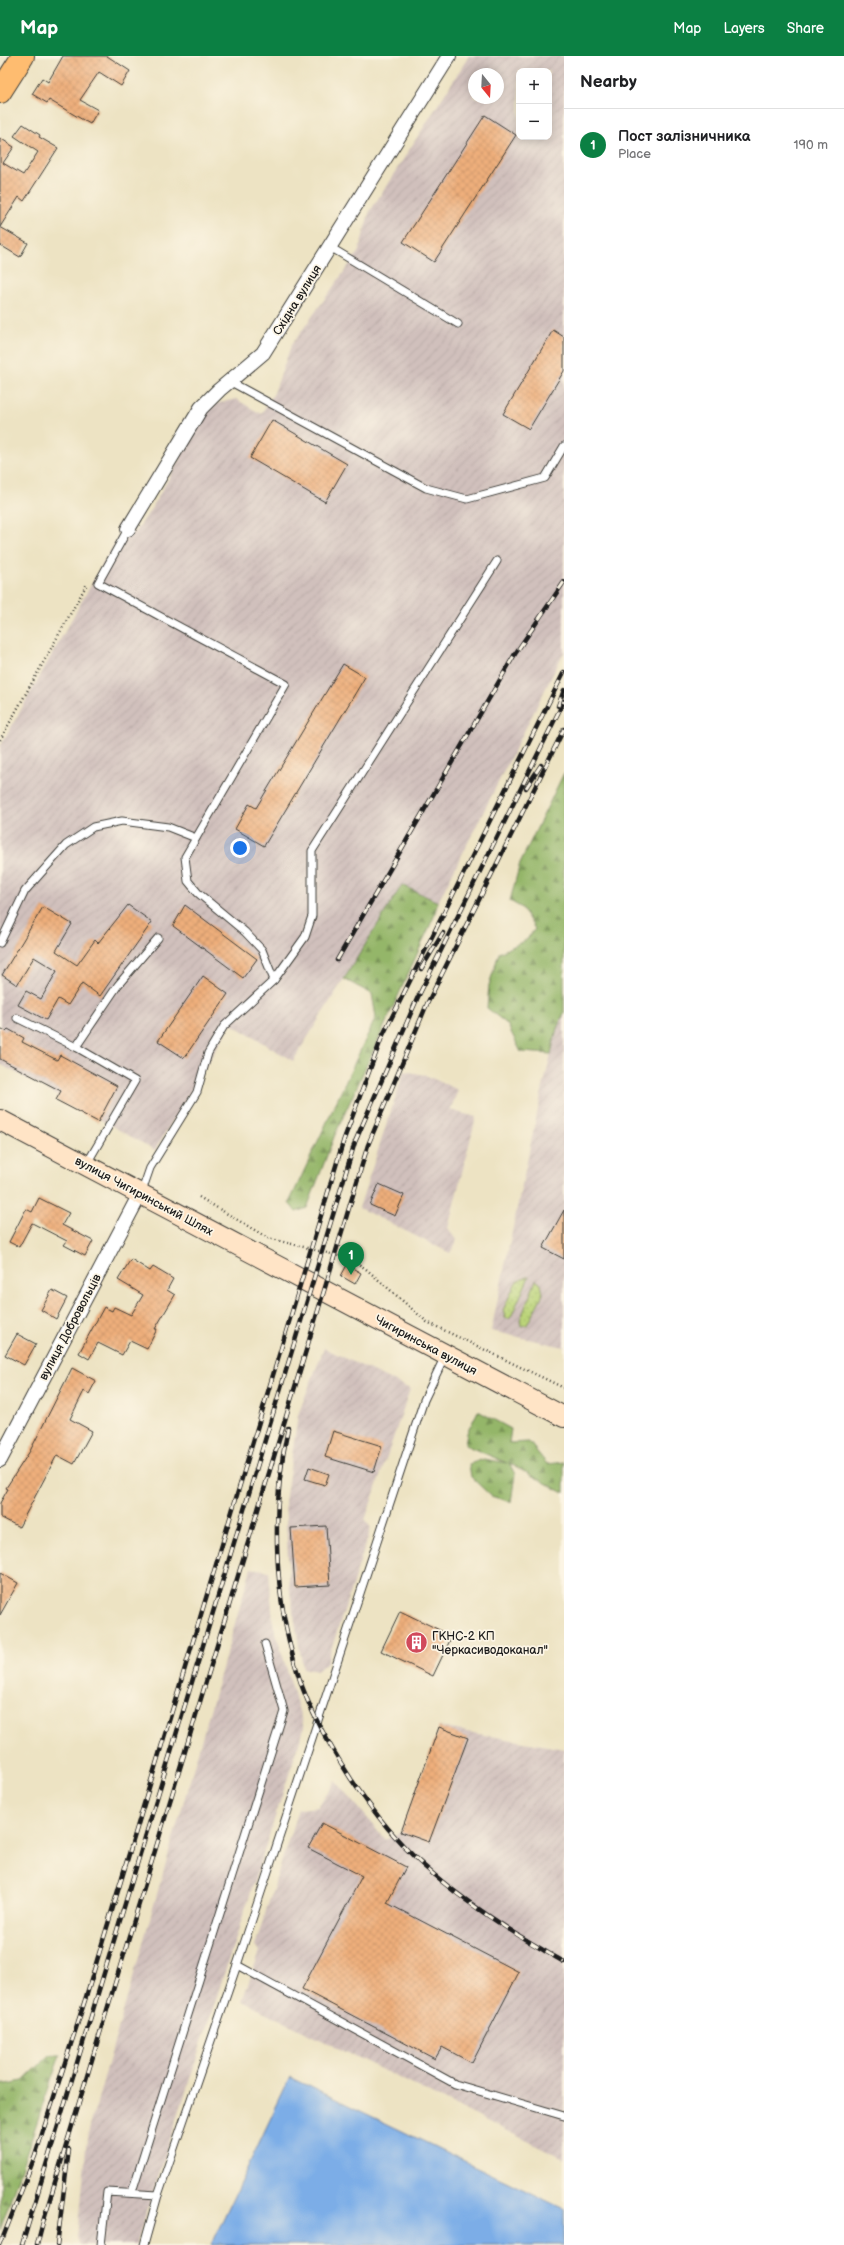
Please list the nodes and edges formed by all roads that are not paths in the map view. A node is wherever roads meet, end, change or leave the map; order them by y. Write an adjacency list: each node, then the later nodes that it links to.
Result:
1 (23, 56): 3 (main road)
2 (449, 56): 4 (street, Східна вулиця)
3 (0, 92)
4 (330, 247): 5 (lane); 6 (street, Східна вулиця)
5 (458, 324)
6 (230, 381): 7 (lane); 8 (street, Східна вулиця)
7 (564, 446)
8 (128, 529): 10 (lane)
9 (497, 562): 13 (lane)
10 (196, 838): 12 (lane); 13 (lane)
11 (158, 938): 15 (lane)
12 (0, 943)
13 (274, 980): 18 (lane)
14 (17, 1018): 15 (lane)
15 (76, 1047): 17 (lane)
16 (0, 1120): 17 (main road, вулиця Чигиринський Шлях)
17 (86, 1166): 18 (main road, вулиця Чигиринський Шлях)
18 (140, 1194): 19 (main road, вулиця Чигиринський Шлях); 22 (street, вулиця Добровольців)
19 (288, 1271): 20 (main road, Чигиринська вулиця)
20 (446, 1356): 21 (main road, Чигиринська вулиця); 24 (lane)
21 (564, 1417)
22 (0, 1460)
23 (265, 1644): 26 (lane)
24 (237, 1965): 25 (lane); 27 (lane)
25 (564, 2116)
26 (132, 2192): 27 (lane); 28 (lane)
27 (158, 2195): 29 (lane)
28 (101, 2245)
29 (144, 2245)

